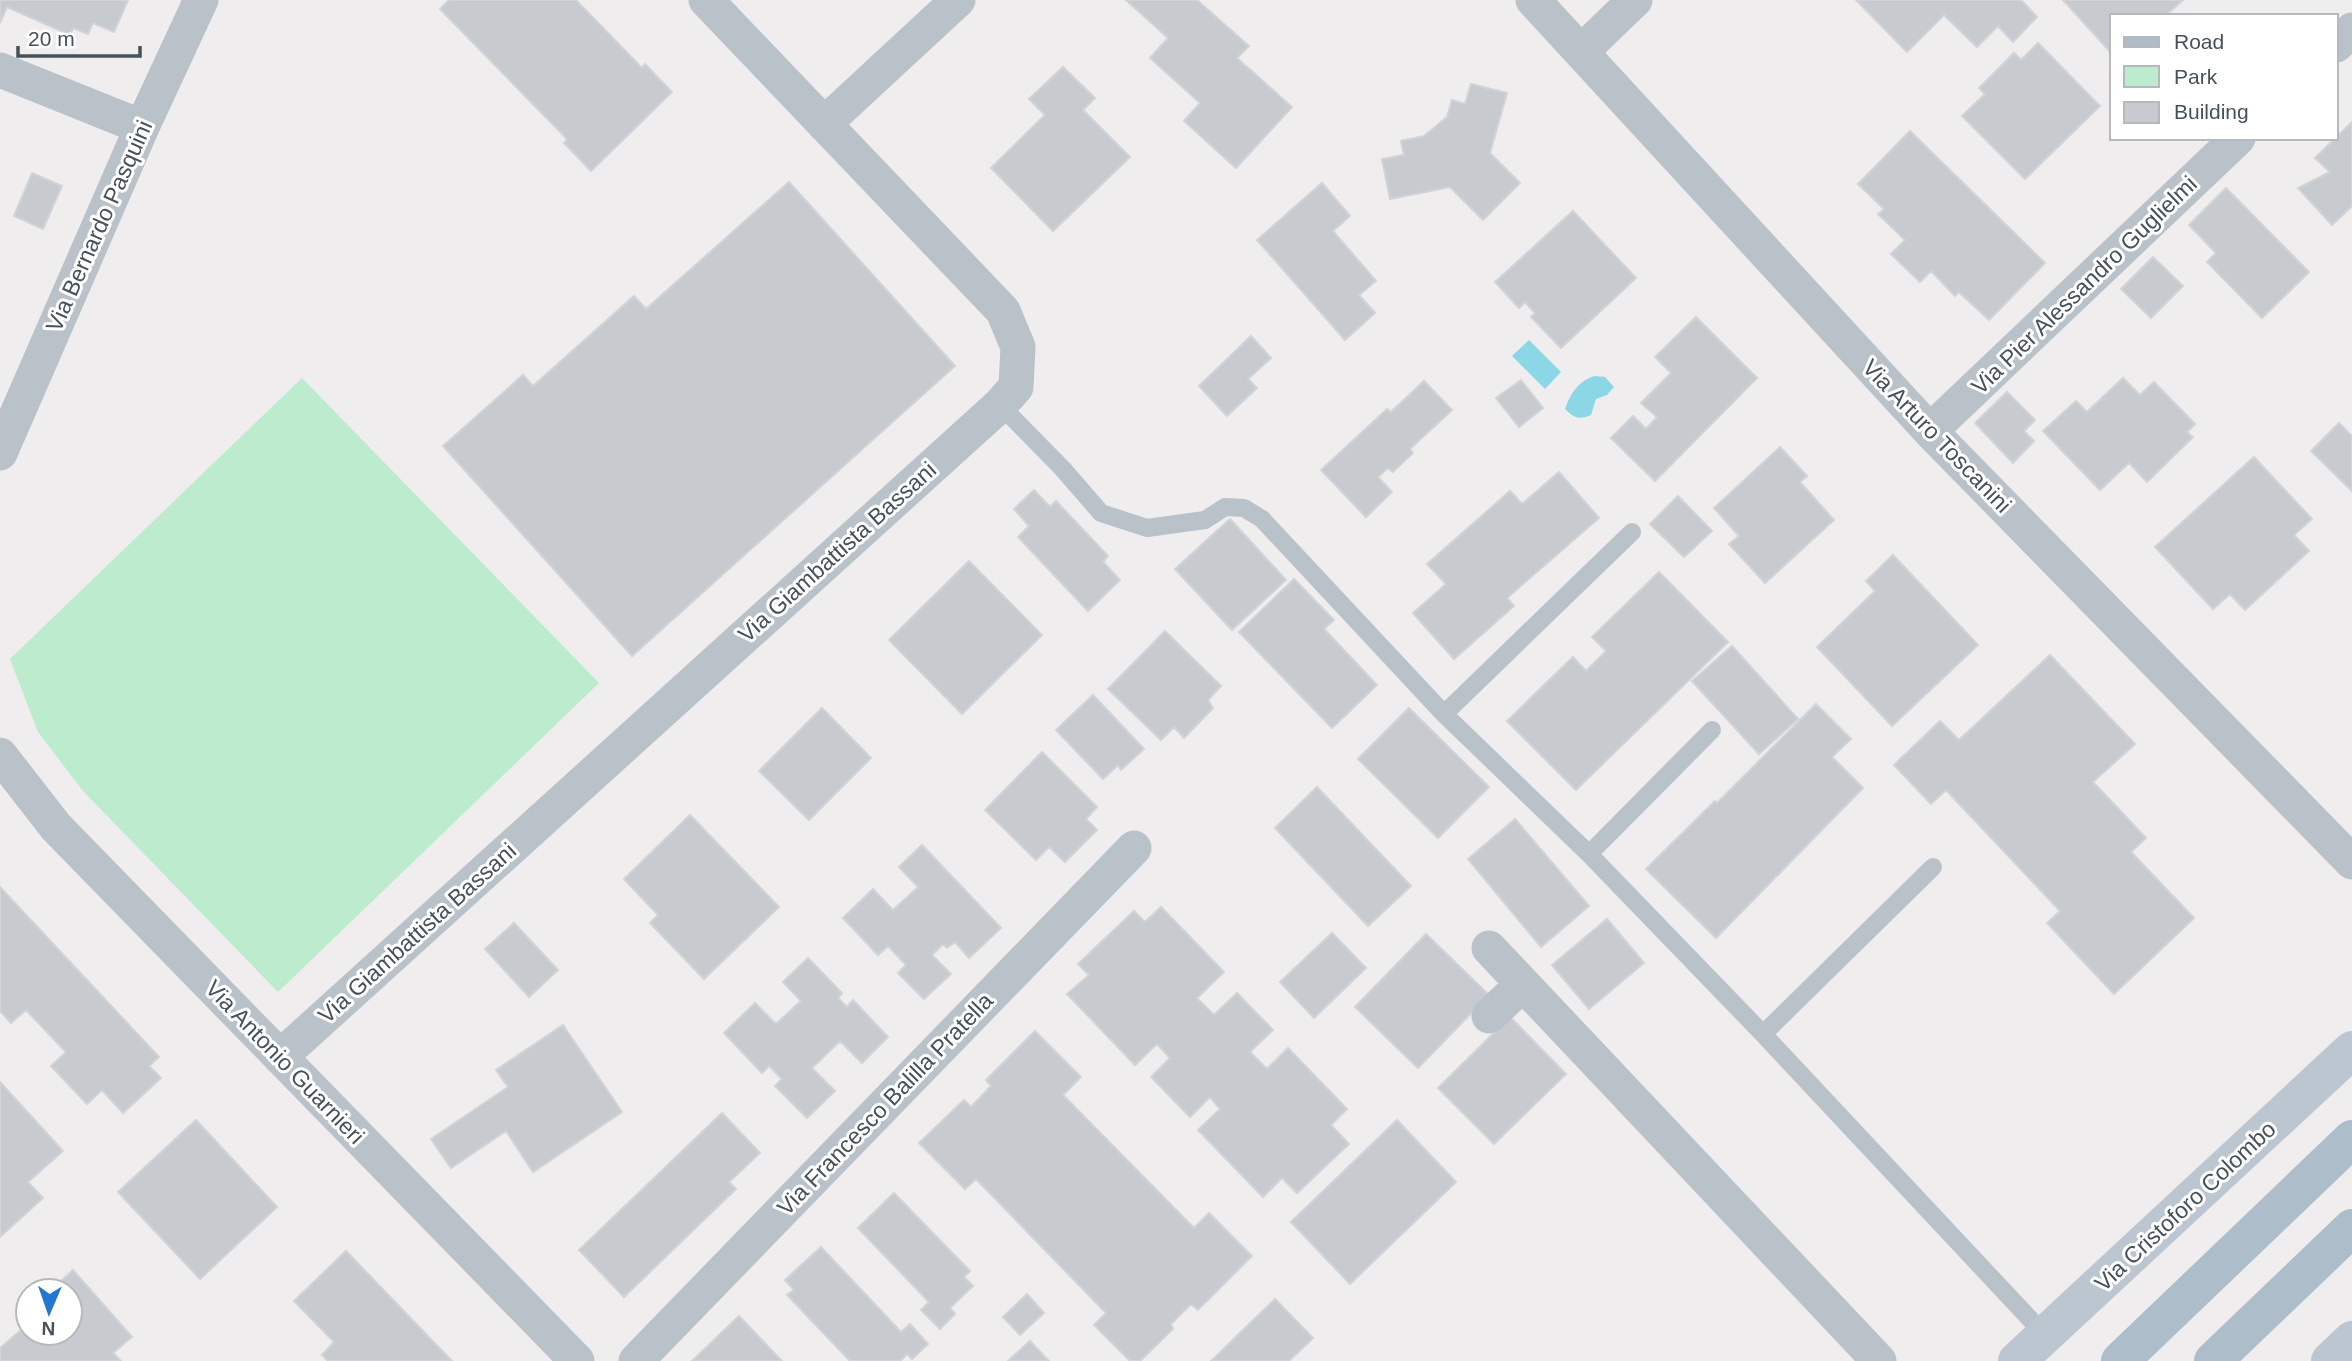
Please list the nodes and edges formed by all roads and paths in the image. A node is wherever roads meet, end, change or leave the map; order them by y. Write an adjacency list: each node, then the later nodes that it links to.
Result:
1 (201, 0): 11 (street, Via Bernardo Pasquini)
2 (706, 0): 10 (street, Via Giambattista Bassani)
3 (958, 0): 10 (street)
4 (1533, 0): 8 (street, Via Arturo Toscanini)
5 (1635, 0): 8 (street)
6 (2352, 30): 7 (street)
7 (2338, 43)
8 (1581, 52): 14 (street, Via Arturo Toscanini)
9 (0, 70): 11 (street)
10 (824, 124): 13 (street, Via Giambattista Bassani)
11 (142, 127): 15 (street, Via Bernardo Pasquini)
12 (2236, 140): 14 (street, Via Pier Alessandro Guglielmi)
13 (1000, 405): 17 (lane); 29 (street, Via Giambattista Bassani)
14 (1930, 431): 22 (street, Via Arturo Toscanini)
15 (0, 453)
16 (1632, 532): 17 (lane)
17 (1444, 714): 21 (lane)
18 (1712, 730): 21 (lane)
19 (0, 755): 29 (street, Via Antonio Guarnieri)
20 (1133, 848): 35 (street, Via Francesco Balilla Pratella)
21 (1589, 853): 27 (lane)
22 (2352, 862)
23 (1933, 867): 27 (lane)
24 (1489, 948): 25 (street)
25 (1522, 984): 26 (street); 36 (street)
26 (1489, 1016)
27 (1763, 1034): 32 (lane)
28 (2352, 1051): 32 (street, Via Cristoforo Colombo)
29 (280, 1057): 34 (street, Via Antonio Guarnieri)
30 (2352, 1139): 38 (main road)
31 (2352, 1228): 39 (main road)
32 (2045, 1335): 37 (street, Via Cristoforo Colombo)
33 (2352, 1340): 40 (street)
34 (577, 1361)
35 (636, 1361)
36 (1879, 1361)
37 (2017, 1361)
38 (2120, 1361)
39 (2213, 1361)
40 (2330, 1361)

